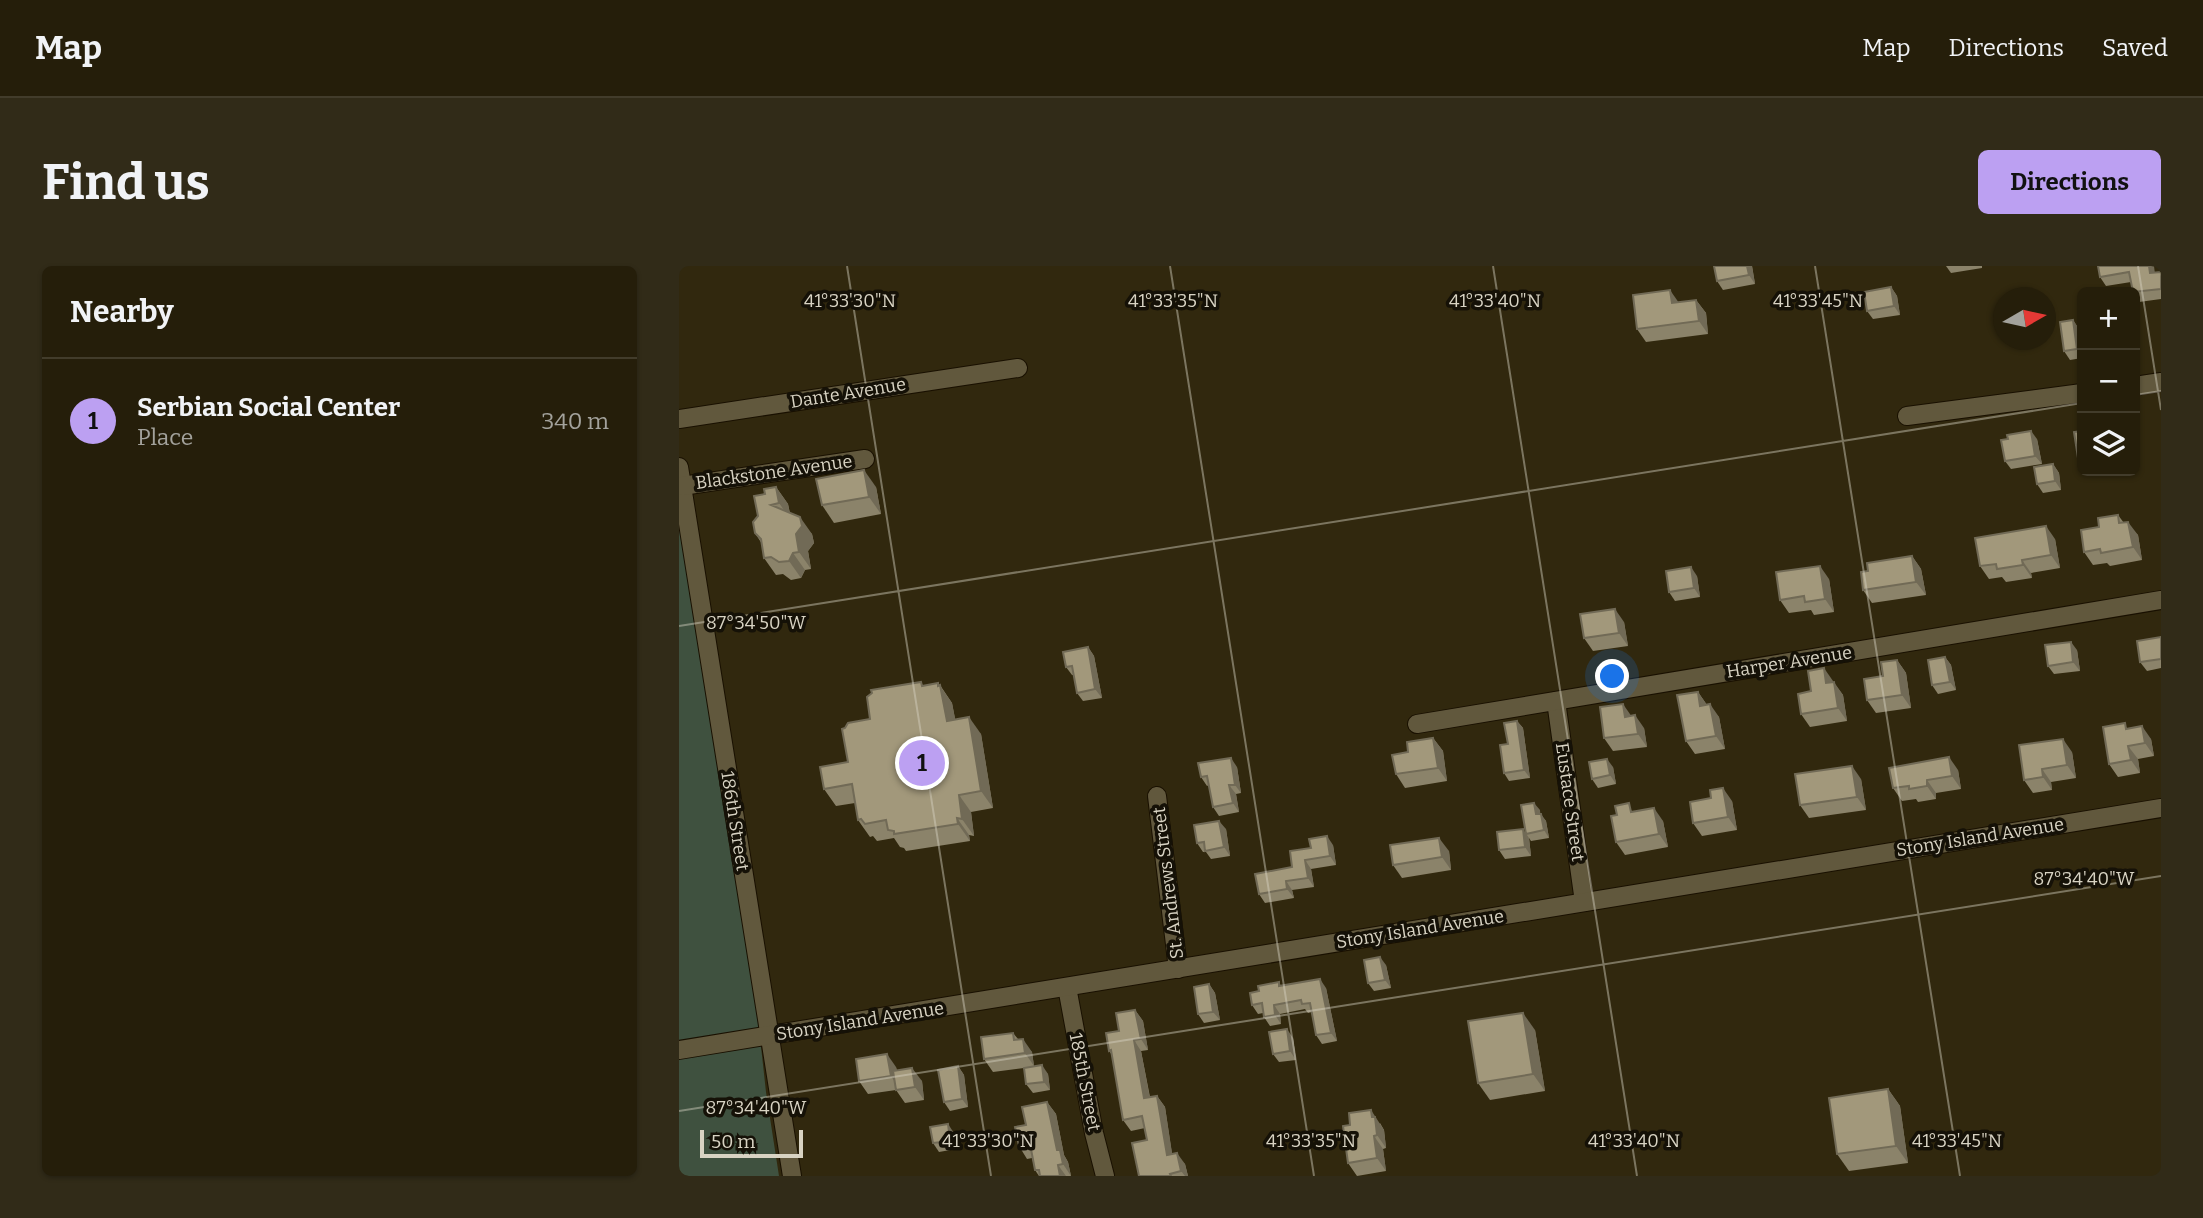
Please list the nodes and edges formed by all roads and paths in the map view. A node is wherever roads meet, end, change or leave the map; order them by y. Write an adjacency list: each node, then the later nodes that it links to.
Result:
1 (1018, 368): 6 (street, Dante Avenue)
2 (2161, 382): 3 (street)
3 (2140, 385)
4 (2077, 394): 5 (street)
5 (1907, 416)
6 (679, 419)
7 (865, 459): 9 (street, Blackstone Avenue)
8 (679, 467): 9 (street, 186th Street)
9 (682, 485): 18 (street, 186th Street)
10 (2161, 600): 11 (street, Harper Avenue)
11 (1556, 701): 12 (street, Harper Avenue); 15 (street, Eustace Street)
12 (1417, 724)
13 (1157, 796): 16 (street, St. Andrews Street)
14 (2161, 808): 15 (street, Stony Island Avenue)
15 (1584, 902): 16 (street, Stony Island Avenue)
16 (1178, 969): 17 (street, Stony Island Avenue)
17 (1067, 987): 18 (street, Stony Island Avenue); 21 (street, 185th Street)
18 (769, 1036): 19 (street, Stony Island Avenue); 20 (street, 186th Street)
19 (679, 1051)
20 (792, 1176)
21 (1105, 1176)

